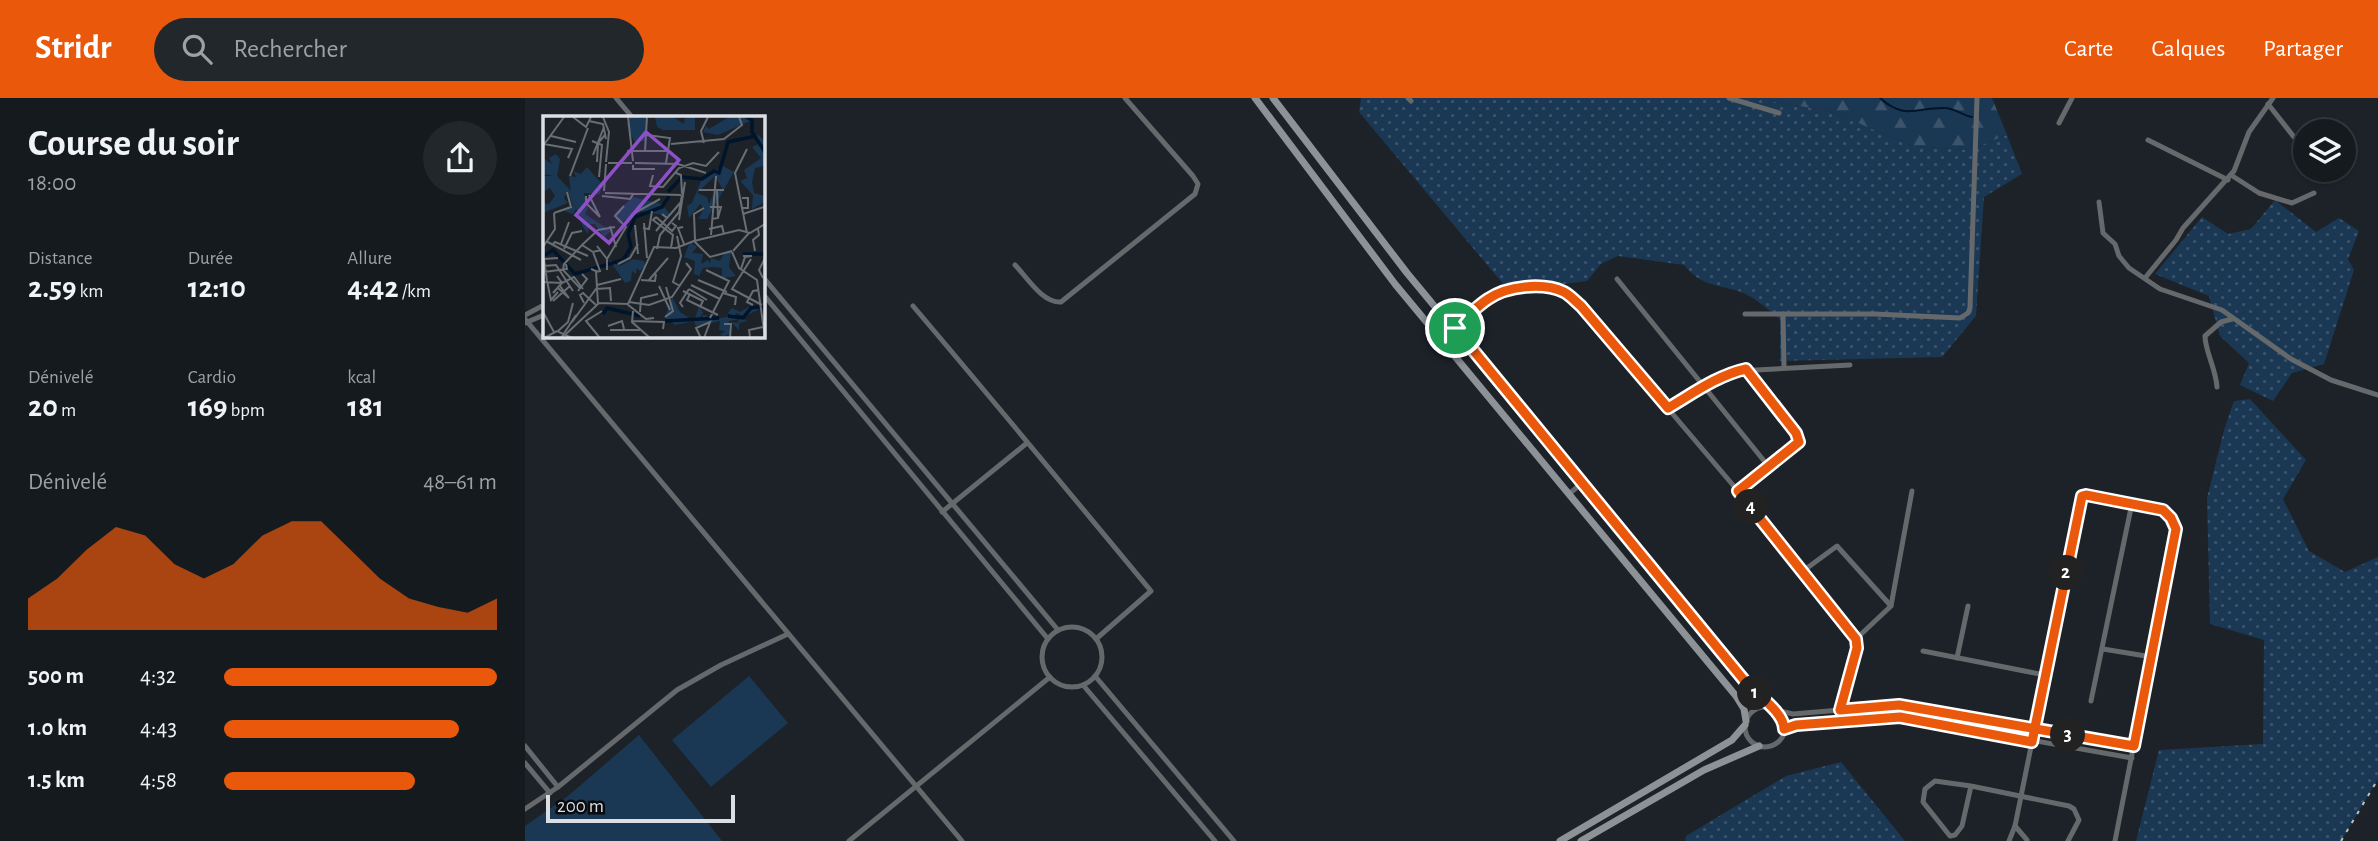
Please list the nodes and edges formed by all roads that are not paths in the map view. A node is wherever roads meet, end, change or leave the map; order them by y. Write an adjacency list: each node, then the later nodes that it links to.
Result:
1 (616, 98): 11 (street)
2 (1125, 98): 18 (street)
3 (1255, 98): 43 (street)
4 (1273, 98): 30 (street)
5 (1729, 98): 10 (street)
6 (1977, 98): 26 (street)
7 (2072, 98): 12 (street)
8 (2273, 98): 9 (street)
9 (2268, 104): 13 (street); 15 (street)
10 (1779, 113)
11 (631, 116)
12 (2059, 123)
13 (2293, 136)
14 (2148, 140): 15 (street)
15 (2230, 177): 16 (street); 19 (street)
16 (2314, 193)
17 (2099, 202): 19 (street)
18 (1015, 265)
19 (2145, 278): 28 (street)
20 (765, 279): 45 (street)
21 (1617, 279): 34 (street)
22 (765, 296): 46 (street)
23 (543, 306): 29 (street)
24 (912, 306): 38 (street)
25 (1745, 314): 26 (street)
26 (1783, 314): 32 (street)
27 (543, 315): 29 (street)
28 (2232, 319): 35 (street); 36 (street)
29 (526, 320): 51 (street)
30 (1455, 328): 37 (street); 40 (street)
31 (1850, 365): 32 (street)
32 (1784, 367): 33 (street)
33 (1746, 369): 34 (street); 39 (street)
34 (1704, 387): 37 (street); 39 (street)
35 (2217, 387)
36 (2378, 395)
37 (1668, 408): 41 (street)
38 (1027, 443): 45 (street); 53 (street)
39 (1769, 467): 41 (street)
40 (1582, 483): 43 (street); 65 (street)
41 (1738, 491): 47 (street)
42 (1912, 491): 48 (street)
43 (1569, 494): 68 (street)
44 (2132, 503): 55 (street); 57 (street); 59 (street)
45 (952, 505): 46 (street); 50 (street)
46 (942, 512): 52 (street)
47 (1803, 571): 48 (street); 54 (street)
48 (1891, 606): 54 (street)
49 (1968, 606): 58 (street)
50 (1058, 630): 52 (street); 53 (street)
51 (788, 634): 77 (street); 79 (street)
52 (1048, 639): 60 (street)
53 (1096, 639): 61 (street)
54 (1856, 639): 66 (street)
55 (2103, 649): 57 (street); 63 (street)
56 (1923, 651): 58 (street)
57 (2152, 657): 74 (street)
58 (1957, 658): 59 (street)
59 (2045, 676): 70 (street)
60 (1050, 677): 62 (street); 77 (street)
61 (1095, 677): 62 (street); 88 (street)
62 (1083, 685): 87 (street)
63 (2091, 701)
64 (1899, 705): 66 (street); 67 (street); 70 (street)
65 (1773, 709): 66 (street); 68 (street); 69 (street)
66 (1840, 710)
67 (1900, 717): 69 (street); 71 (street)
68 (1746, 723): 73 (street); 89 (street)
69 (1784, 729): 73 (street)
70 (2034, 729): 71 (street); 74 (street)
71 (2032, 742): 75 (street); 81 (street)
72 (525, 746): 79 (street)
73 (1759, 746): 90 (street)
74 (2134, 746): 75 (street)
75 (2132, 758): 93 (street)
76 (525, 763): 80 (street)
77 (917, 786): 85 (street); 86 (street)
78 (1971, 786): 78 (street); 81 (street)
79 (558, 787): 80 (street)
80 (550, 793): 82 (street)
81 (2021, 795): 83 (street); 92 (street)
82 (525, 809)
83 (2015, 826): 84 (street); 91 (street)
84 (2027, 840)
85 (849, 841)
86 (962, 841)
87 (1215, 841)
88 (1234, 841)
89 (1560, 841)
90 (1581, 841)
91 (2008, 841)
92 (2068, 841)
93 (2115, 841)

